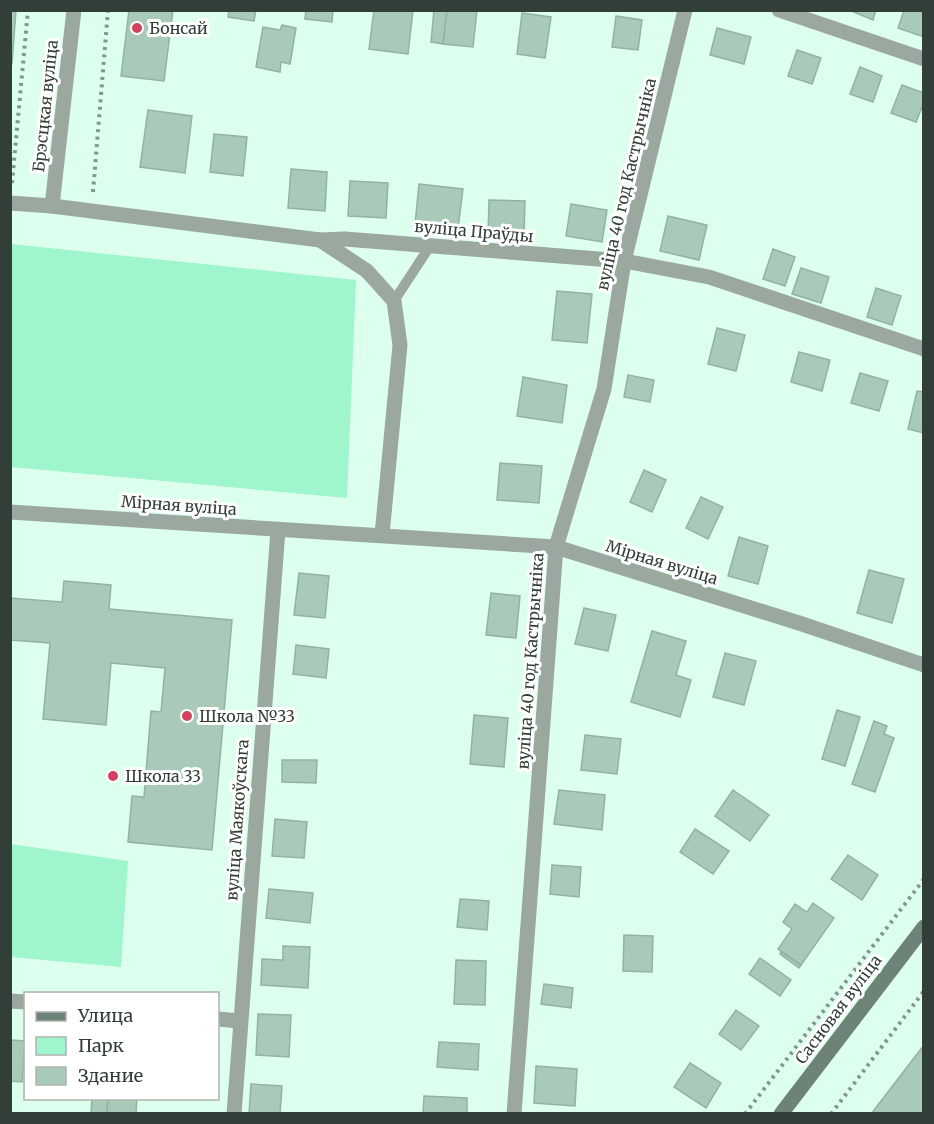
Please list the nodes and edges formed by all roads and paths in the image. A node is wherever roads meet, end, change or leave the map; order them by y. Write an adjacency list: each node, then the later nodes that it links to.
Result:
1 (28, 10): 7 (path)
2 (74, 10): 9 (street, Брэсцкая вуліца)
3 (108, 10): 10 (path)
4 (686, 10): 13 (street, вуліца 40 год Кастрычніка)
5 (779, 10): 6 (street)
6 (924, 59)
7 (10, 186)
8 (10, 203): 9 (street, вуліца Праўды)
9 (52, 206): 10 (street, вуліца Праўды)
10 (91, 211): 11 (street, вуліца Праўды)
11 (320, 240): 12 (street, вуліца Праўды); 14 (street)
12 (430, 246): 13 (street, вуліца Праўды); 14 (lane)
13 (624, 261): 15 (street, вуліца Праўды); 19 (street, вуліца 40 год Кастрычніка)
14 (394, 301): 18 (street)
15 (924, 349)
16 (10, 512): 17 (street, Мірная вуліца)
17 (278, 530): 18 (street, Мірная вуліца); 25 (street, вуліца Маякоўскага)
18 (382, 535): 19 (street, Мірная вуліца)
19 (556, 547): 20 (street, Мірная вуліца); 27 (street, вуліца 40 год Кастрычніка)
20 (924, 665)
21 (924, 879): 28 (path)
22 (924, 927): 29 (main road, Сасновая вуліца)
23 (924, 991): 30 (path)
24 (219, 1019): 25 (street)
25 (240, 1021): 26 (street, вуліца Маякоўскага)
26 (234, 1113)
27 (514, 1113)
28 (745, 1113)
29 (781, 1113)
30 (831, 1113)

